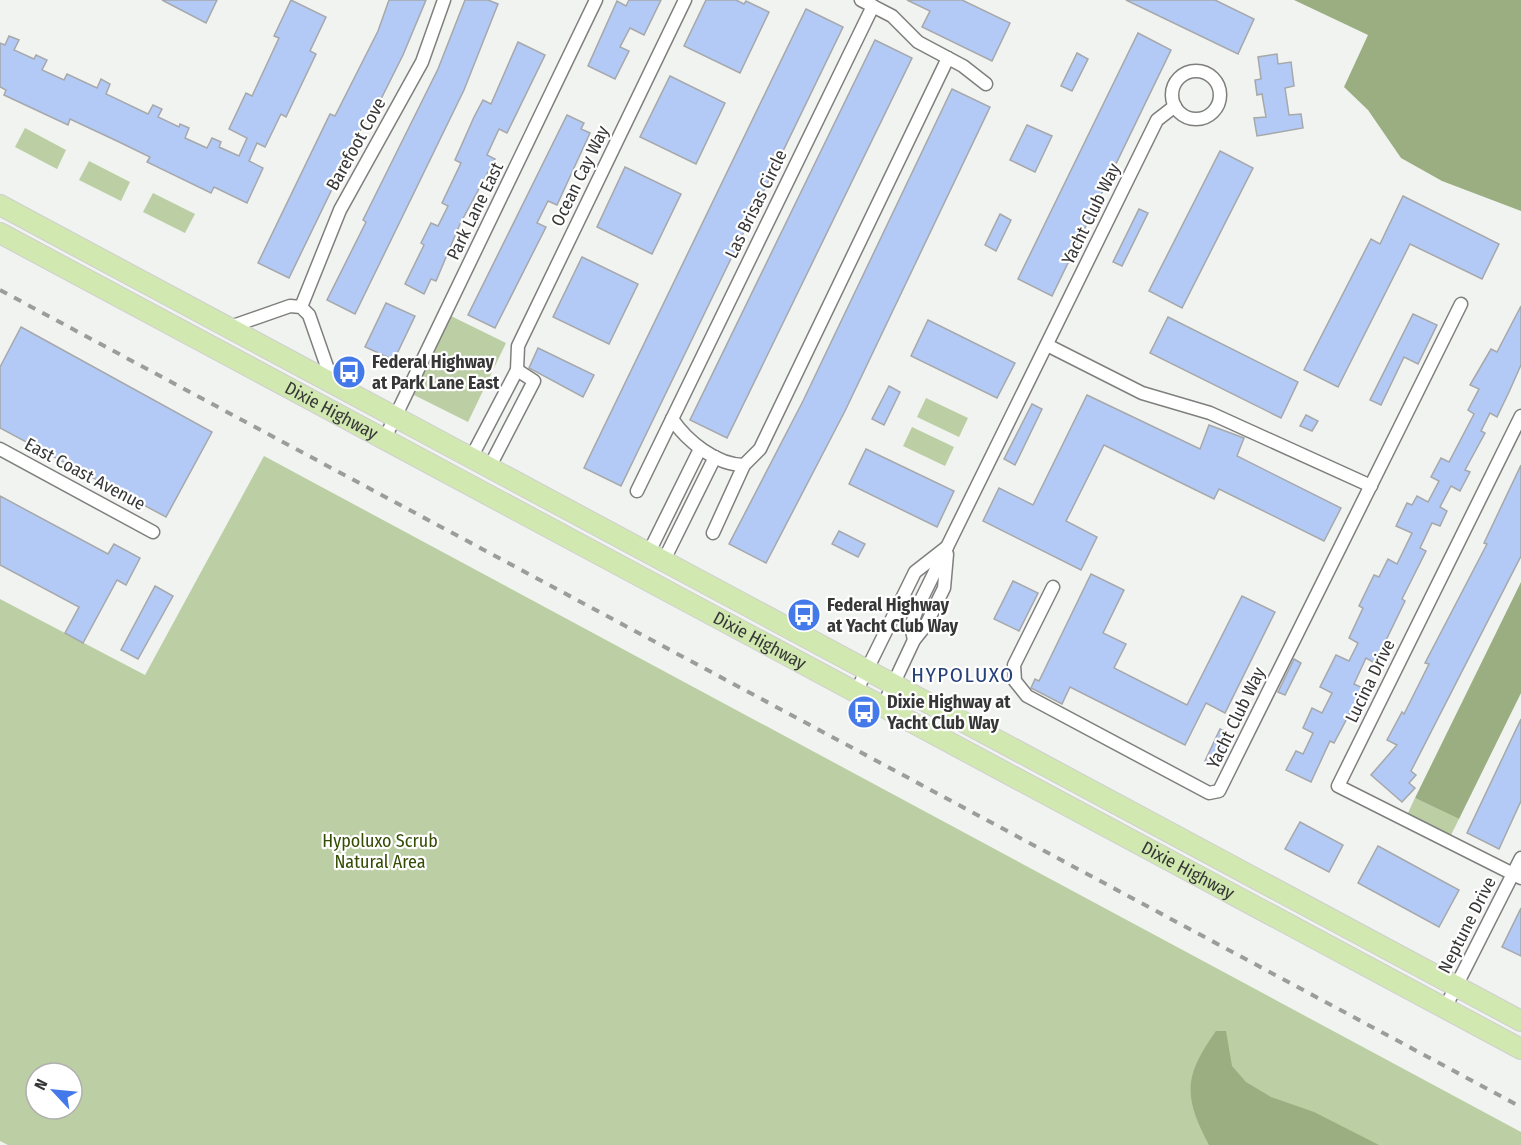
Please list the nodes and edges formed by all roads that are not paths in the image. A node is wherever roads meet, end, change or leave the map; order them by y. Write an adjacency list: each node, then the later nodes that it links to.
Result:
1 (444, 0): 12 (street, Barefoot Cove)
2 (596, 0): 17 (street, Park Lane East)
3 (685, 0): 15 (street, Ocean Cay Way)
4 (861, 0): 5 (street)
5 (873, 6): 6 (street); 19 (street, Las Brisas Circle)
6 (948, 58): 7 (street); 25 (street)
7 (986, 84)
8 (1174, 106): 14 (street, Yacht Club Way)
9 (0, 206): 13 (main road, Dixie Highway)
10 (0, 233): 20 (main road, Dixie Highway)
11 (1461, 304): 27 (street, Yacht Club Way)
12 (301, 307): 13 (street); 16 (street)
13 (230, 327): 16 (main road, Dixie Highway)
14 (1047, 345): 27 (street); 31 (street, Yacht Club Way)
15 (517, 370): 23 (street, Ocean Cay Way); 26 (street)
16 (332, 381): 17 (main road, Dixie Highway)
17 (396, 416): 20 (street, Park Lane East); 23 (main road, Dixie Highway)
18 (1521, 416): 43 (street, Lucina Drive)
19 (672, 419): 22 (street); 28 (street, Las Brisas Circle)
20 (385, 438): 40 (main road, Dixie Highway)
21 (0, 449): 29 (street, East Coast Avenue)
22 (700, 449): 24 (street); 32 (street)
23 (472, 456): 26 (main road, Dixie Highway)
24 (715, 457): 25 (street); 32 (street)
25 (744, 465): 30 (street)
26 (490, 466): 32 (main road, Dixie Highway)
27 (1371, 486): 33 (street, Yacht Club Way)
28 (638, 491)
29 (153, 532)
30 (713, 533)
31 (948, 547): 34 (street, Yacht Club Way); 35 (street, Yacht Club Way); 36 (street, Yacht Club Way)
32 (657, 556): 38 (main road, Dixie Highway)
33 (1053, 587)
34 (904, 594): 35 (street); 38 (street, Yacht Club Way)
35 (919, 604): 36 (street); 37 (street, Yacht Club Way)
36 (932, 612): 37 (street, Yacht Club Way)
37 (914, 640): 39 (street, Yacht Club Way)
38 (867, 670): 39 (main road, Dixie Highway); 40 (street, Yacht Club Way)
39 (894, 684): 41 (street, Yacht Club Way); 44 (main road, Dixie Highway)
40 (856, 692): 41 (main road, Dixie Highway)
41 (883, 706): 45 (main road, Dixie Highway)
42 (1521, 858): 43 (street, Neptune Drive)
43 (1517, 876): 44 (street, Neptune Drive)
44 (1456, 986): 45 (street, Neptune Drive); 46 (main road, Dixie Highway)
45 (1445, 1008): 47 (main road, Dixie Highway)
46 (1521, 1021)
47 (1521, 1049)

